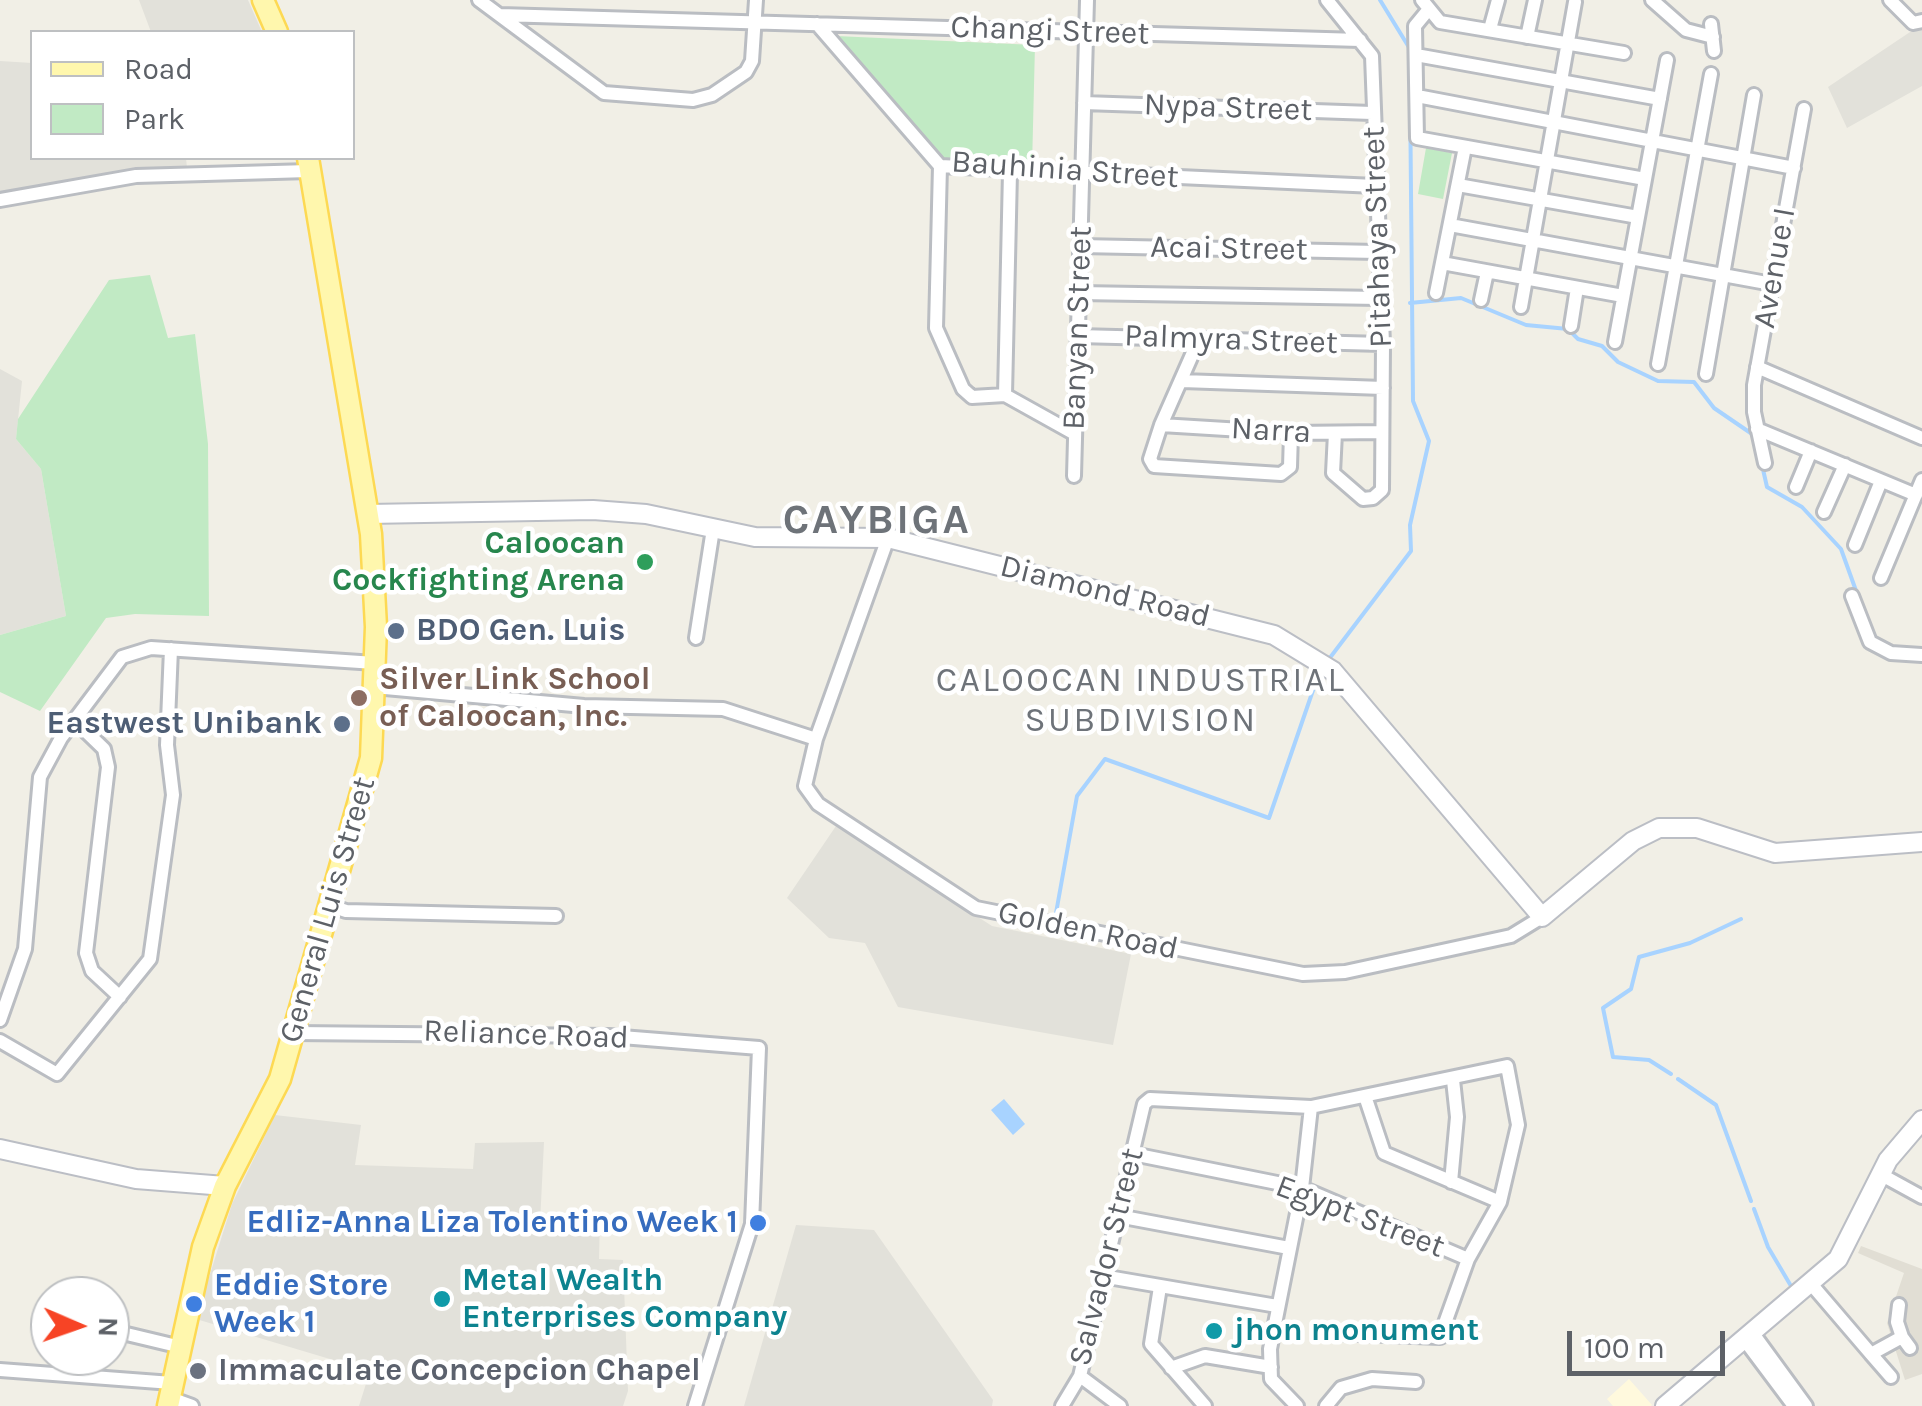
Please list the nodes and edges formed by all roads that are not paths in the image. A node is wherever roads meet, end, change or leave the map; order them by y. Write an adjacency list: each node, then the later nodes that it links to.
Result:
1 (263, 0): 17 (main road)
2 (479, 0): 12 (street)
3 (756, 0): 14 (street)
4 (1087, 0): 18 (street, Banyan Street)
5 (1327, 0): 21 (street, Pitahaya Street)
6 (1498, 0): 16 (street)
7 (1534, 0): 19 (street)
8 (1652, 0): 20 (street)
9 (1890, 0): 13 (street)
10 (1574, 2): 22 (street)
11 (1426, 5): 16 (street); 24 (street)
12 (500, 15): 14 (street, Changi Street); 14 (street)
13 (1922, 21)
14 (755, 22): 15 (street, Changi Street)
15 (817, 24): 18 (street, Changi Street); 41 (street, Bauhinia Street)
16 (1490, 29): 19 (street)
17 (276, 30)
18 (1086, 32): 21 (street, Changi Street); 31 (street, Banyan Street)
19 (1527, 37): 22 (street)
20 (1713, 37)
21 (1360, 40): 33 (street, Pitahaya Street)
22 (1567, 44): 23 (street); 27 (street)
23 (1624, 54)
24 (1416, 55): 27 (street); 29 (street)
25 (1667, 60): 30 (street)
26 (1711, 74): 37 (street)
27 (1561, 81): 30 (street); 34 (street)
28 (1754, 95): 38 (street)
29 (1417, 96): 34 (street); 36 (street)
30 (1660, 98): 35 (street)
31 (1084, 103): 33 (street, Nypa Street); 44 (street, Banyan Street)
32 (1804, 109): 42 (street, Avenue I)
33 (1372, 113): 47 (street, Pitahaya Street)
34 (1554, 122): 35 (street); 39 (street)
35 (1652, 140): 37 (street); 45 (street)
36 (1465, 147): 39 (street); 46 (street)
37 (1697, 149): 38 (street); 57 (street)
38 (1744, 158): 42 (street); 59 (street)
39 (1546, 162): 45 (street); 49 (street)
40 (309, 164): 48 (street); 96 (main road, General Luis Street)
41 (940, 166): 43 (street, Bauhinia Street); 79 (street)
42 (1794, 168): 61 (street, Avenue I)
43 (1010, 172): 44 (street, Bauhinia Street); 79 (street)
44 (1082, 174): 47 (street, Bauhinia Street); 53 (street, Banyan Street)
45 (1645, 179): 50 (street)
46 (1458, 184): 49 (street); 51 (street)
47 (1375, 186): 54 (street, Pitahaya Street)
48 (0, 200)
49 (1540, 200): 50 (street); 52 (street)
50 (1638, 218): 55 (street)
51 (1450, 225): 52 (street); 56 (street)
52 (1532, 240): 55 (street); 60 (street)
53 (1080, 246): 54 (street, Acai Street); 63 (street, Banyan Street)
54 (1378, 252): 66 (street, Pitahaya Street)
55 (1630, 258): 57 (street); 65 (street)
56 (1442, 263): 58 (street); 64 (street)
57 (1676, 266): 59 (street); 74 (street)
58 (1486, 272): 60 (street); 67 (street)
59 (1723, 275): 61 (street); 76 (street)
60 (1526, 280): 62 (street); 68 (street)
61 (1772, 284): 75 (street, Avenue I)
62 (1576, 288): 65 (street); 69 (street)
63 (1079, 293): 66 (street); 70 (street, Banyan Street)
64 (1436, 294)
65 (1624, 296): 72 (street)
66 (1379, 298): 73 (street, Pitahaya Street)
67 (1481, 300)
68 (1521, 307)
69 (1571, 326)
70 (1078, 336): 71 (street, Palmyra Street); 84 (street, Banyan Street)
71 (1198, 339): 73 (street, Palmyra Street); 77 (street)
72 (1615, 342)
73 (1383, 344): 78 (street, Pitahaya Street)
74 (1658, 364)
75 (1756, 368): 81 (street, Avenue I); 86 (street)
76 (1706, 374)
77 (1182, 381): 78 (street); 80 (street)
78 (1383, 388): 82 (street, Pitahaya Street)
79 (1005, 395): 84 (street)
80 (1161, 425): 83 (street, Narra); 83 (street)
81 (1757, 429): 87 (street); 88 (street, Avenue I)
82 (1382, 432): 85 (street, Narra); 85 (street, Pitahaya Street)
83 (1291, 433): 85 (street, Narra)
84 (1075, 434): 90 (street, Banyan Street)
85 (1336, 434)
86 (1922, 438)
87 (1811, 451): 89 (street); 93 (street)
88 (1766, 463)
89 (1845, 465): 91 (street); 95 (street)
90 (1074, 476)
91 (1881, 480): 94 (street); 99 (street)
92 (1922, 480): 94 (street)
93 (1796, 487)
94 (1916, 495): 100 (street)
95 (1824, 512)
96 (368, 514): 97 (main road, Diamond Road); 105 (main road, General Luis Street)
97 (714, 529): 98 (main road, Diamond Road); 102 (street)
98 (888, 538): 108 (street, Golden Road); 112 (main road, Diamond Road)
99 (1854, 544)
100 (1881, 578)
101 (1852, 596): 104 (street)
102 (696, 638)
103 (171, 649): 105 (street); 107 (street); 113 (street)
104 (1922, 655)
105 (375, 663): 106 (main road, General Luis Street)
106 (374, 688): 108 (street); 110 (main road, General Luis Street)
107 (74, 720): 113 (street); 114 (street)
108 (816, 739): 112 (street, Golden Road)
109 (1922, 842): 112 (main road)
110 (330, 906): 111 (street); 115 (main road, General Luis Street)
111 (556, 916)
112 (1542, 917)
113 (120, 997): 116 (street)
114 (0, 1020)
115 (293, 1033): 125 (main road, General Luis Street); 150 (street, Reliance Road)
116 (0, 1041)
117 (1453, 1080): 118 (street); 124 (street); 128 (street)
118 (1366, 1099): 119 (street); 124 (street)
119 (1310, 1108): 122 (street, Salvador Street); 126 (street)
120 (1922, 1120): 123 (main road)
121 (4, 1153): 125 (main road)
122 (1134, 1154): 126 (street, Egypt Street); 129 (street, Salvador Street)
123 (1880, 1174): 127 (street); 133 (main road)
124 (1450, 1182): 128 (street)
125 (225, 1186): 140 (main road, General Luis Street)
126 (1302, 1188): 130 (street); 131 (street, Egypt Street)
127 (1922, 1197)
128 (1500, 1202): 131 (street)
129 (1118, 1216): 130 (street); 132 (street, Salvador Street)
130 (1289, 1248): 136 (street)
131 (1468, 1259): 137 (street)
132 (1102, 1276): 134 (street); 145 (street, Salvador Street)
133 (1812, 1285): 139 (main road); 141 (street)
134 (1160, 1287): 136 (street); 143 (street)
135 (1899, 1305): 141 (street)
136 (1278, 1306): 142 (street)
137 (1336, 1333)
138 (130, 1335): 140 (street)
139 (1748, 1335): 156 (main road); 157 (street); 158 (street)
140 (180, 1347): 148 (main road, General Luis Street)
141 (1871, 1354): 146 (street)
142 (1270, 1366): 143 (street); 154 (street)
143 (1171, 1368): 153 (street)
144 (0, 1370): 148 (street)
145 (1080, 1376): 151 (street, Salvador Street); 152 (street)
146 (1891, 1377)
147 (1416, 1382): 155 (street)
148 (170, 1396): 149 (street)
149 (192, 1406)
150 (694, 1406)
151 (1062, 1406)
152 (1120, 1406)
153 (1205, 1406)
154 (1298, 1406)
155 (1326, 1406)
156 (1665, 1406)
157 (1794, 1406)
158 (1806, 1406)

